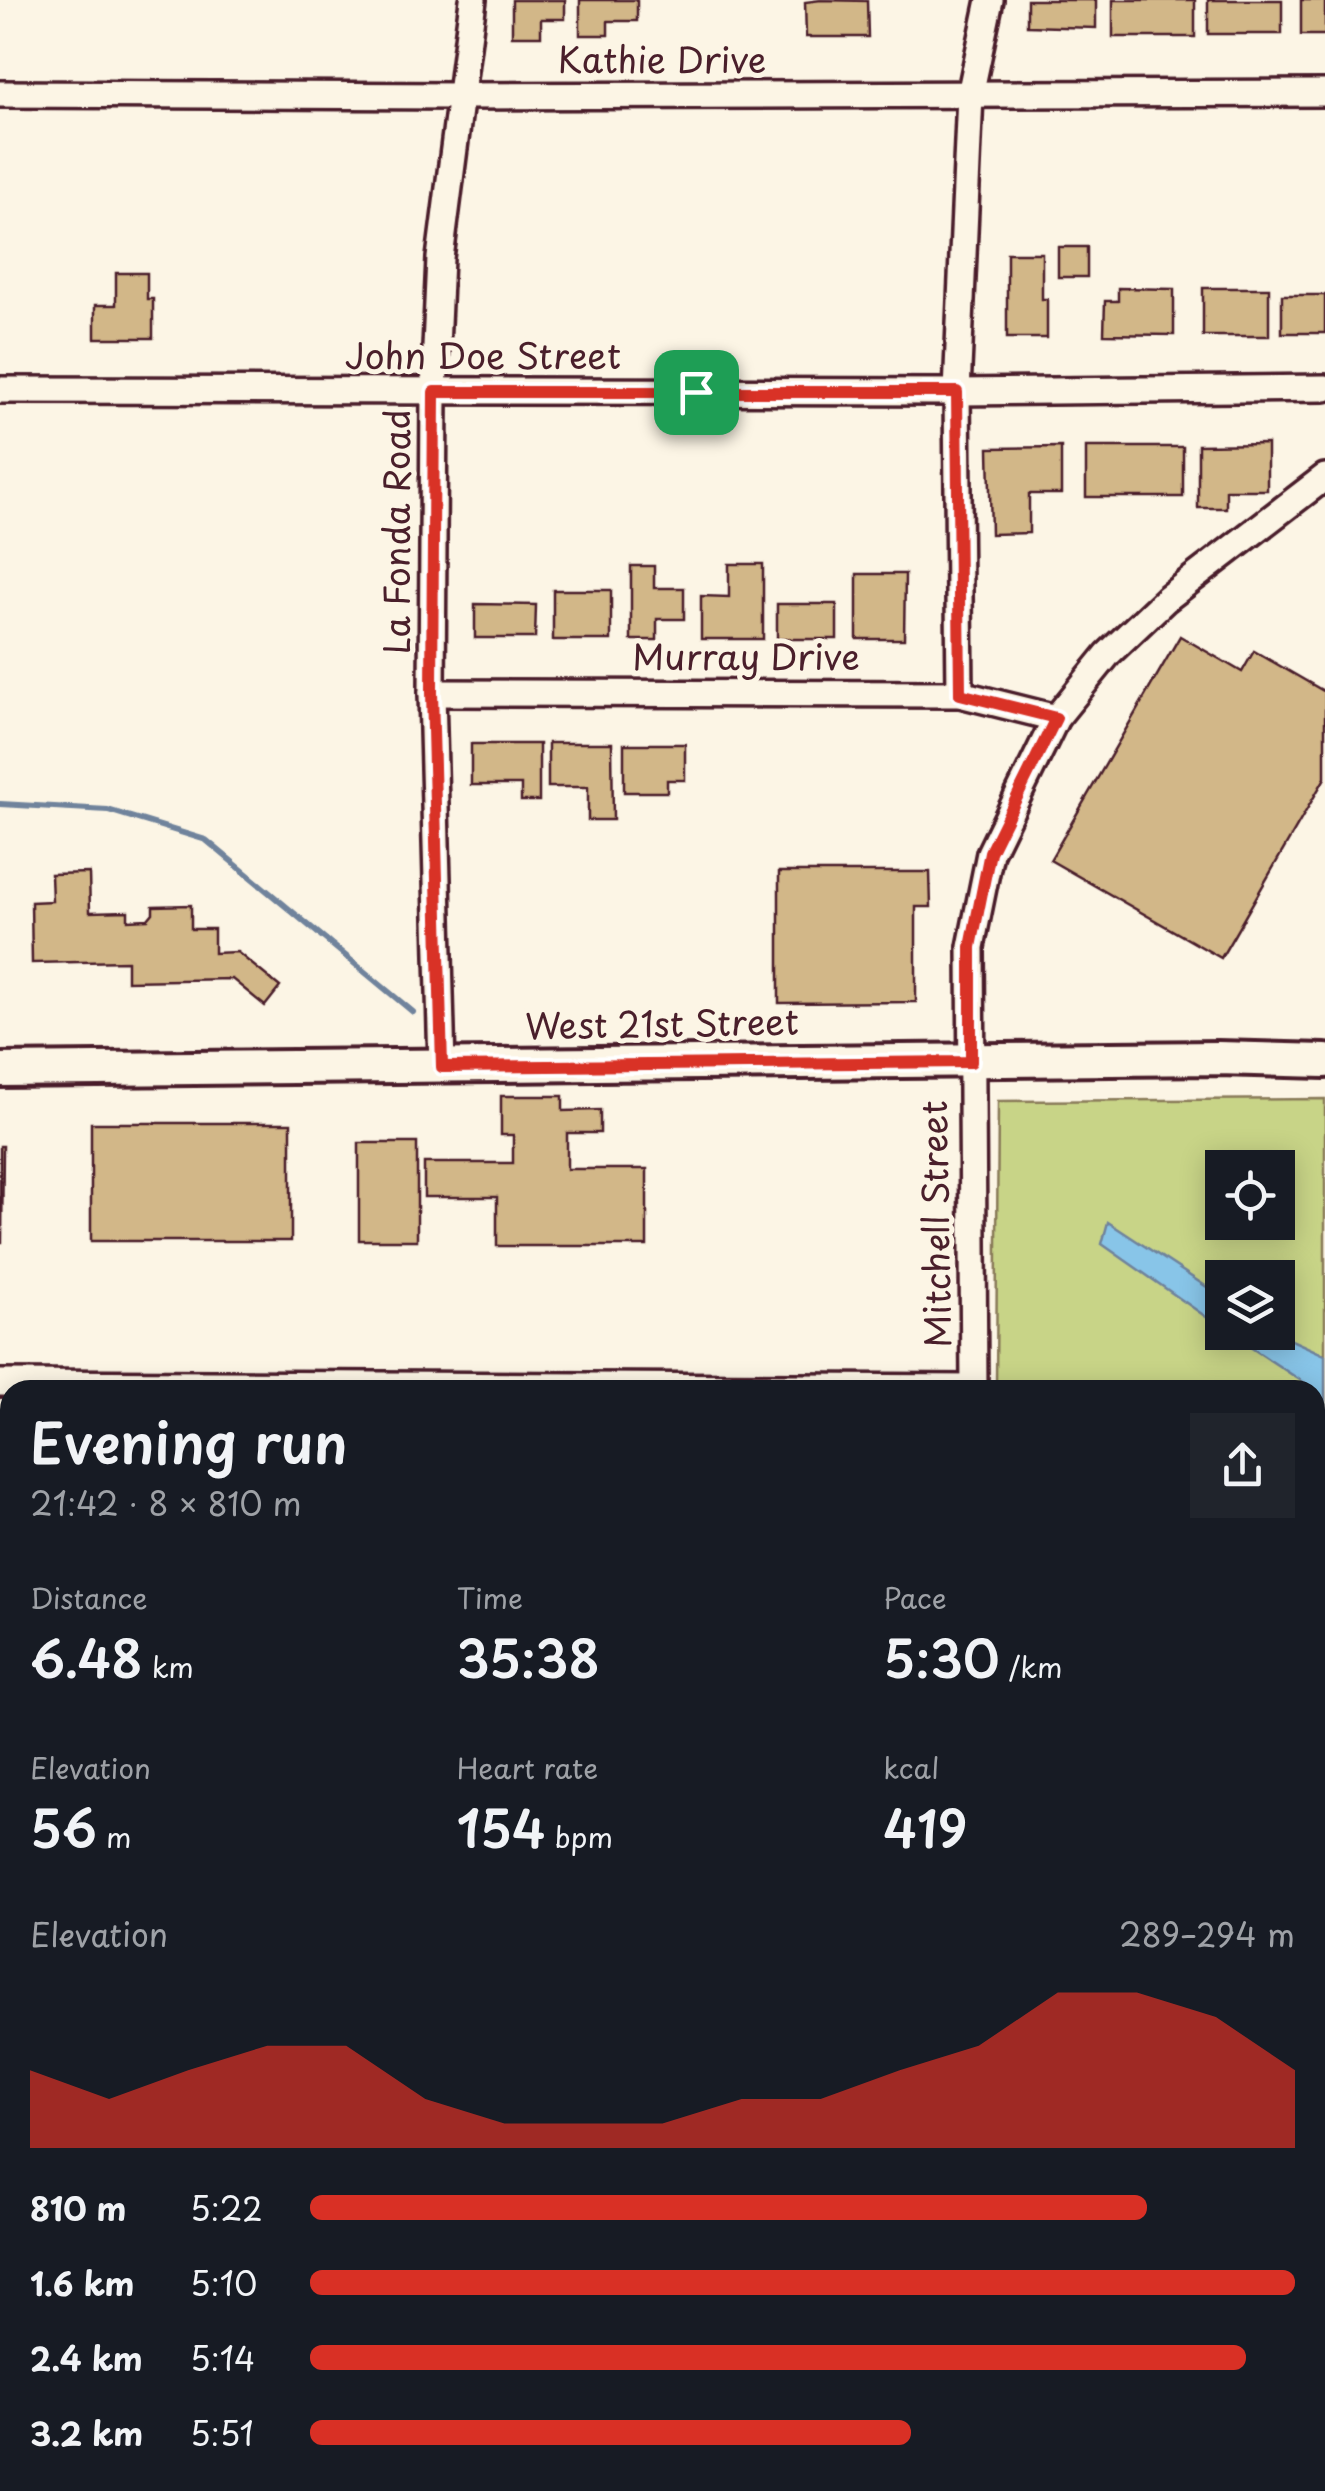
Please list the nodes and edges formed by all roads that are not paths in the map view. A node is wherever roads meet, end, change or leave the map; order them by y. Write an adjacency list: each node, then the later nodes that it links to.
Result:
1 (473, 0): 6 (street, La Fonda Road)
2 (990, 0): 5 (street)
3 (1325, 93): 5 (street, Kathie Drive)
4 (0, 94): 6 (street, Kathie Drive)
5 (970, 95): 6 (street, Kathie Drive); 10 (street)
6 (459, 96): 9 (street, La Fonda Road)
7 (1325, 388): 10 (street, John Doe Street)
8 (0, 390): 9 (street, John Doe Street)
9 (434, 392): 10 (street, John Doe Street); 12 (street, La Fonda Road)
10 (957, 392): 13 (street)
11 (1325, 477): 14 (street, Mitchell Street)
12 (432, 692): 13 (street, Murray Drive); 17 (street, La Fonda Road)
13 (960, 694): 14 (street, Murray Drive)
14 (1056, 718): 16 (street, Mitchell Street)
15 (1325, 1061): 16 (main road, West 21st Street)
16 (971, 1062): 17 (main road, West 21st Street); 19 (street, Mitchell Street)
17 (442, 1067): 18 (main road, West 21st Street)
18 (0, 1070)
19 (974, 1380)

